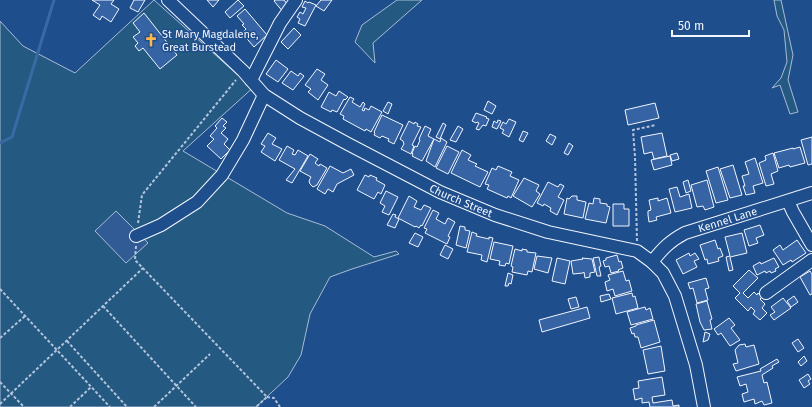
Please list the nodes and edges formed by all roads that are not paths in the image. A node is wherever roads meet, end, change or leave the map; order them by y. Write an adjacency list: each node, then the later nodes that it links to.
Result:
1 (168, 0): 3 (street, Church Street)
2 (296, 0): 3 (street)
3 (247, 75): 4 (street, Church Street)
4 (264, 96): 7 (street); 10 (street, Church Street)
5 (812, 193): 6 (street, Kennel Lane)
6 (788, 201): 8 (street); 10 (street, Kennel Lane)
7 (136, 236)
8 (812, 245)
9 (812, 260): 11 (street)
10 (652, 262): 12 (street, Church Street)
11 (766, 293)
12 (704, 407)

